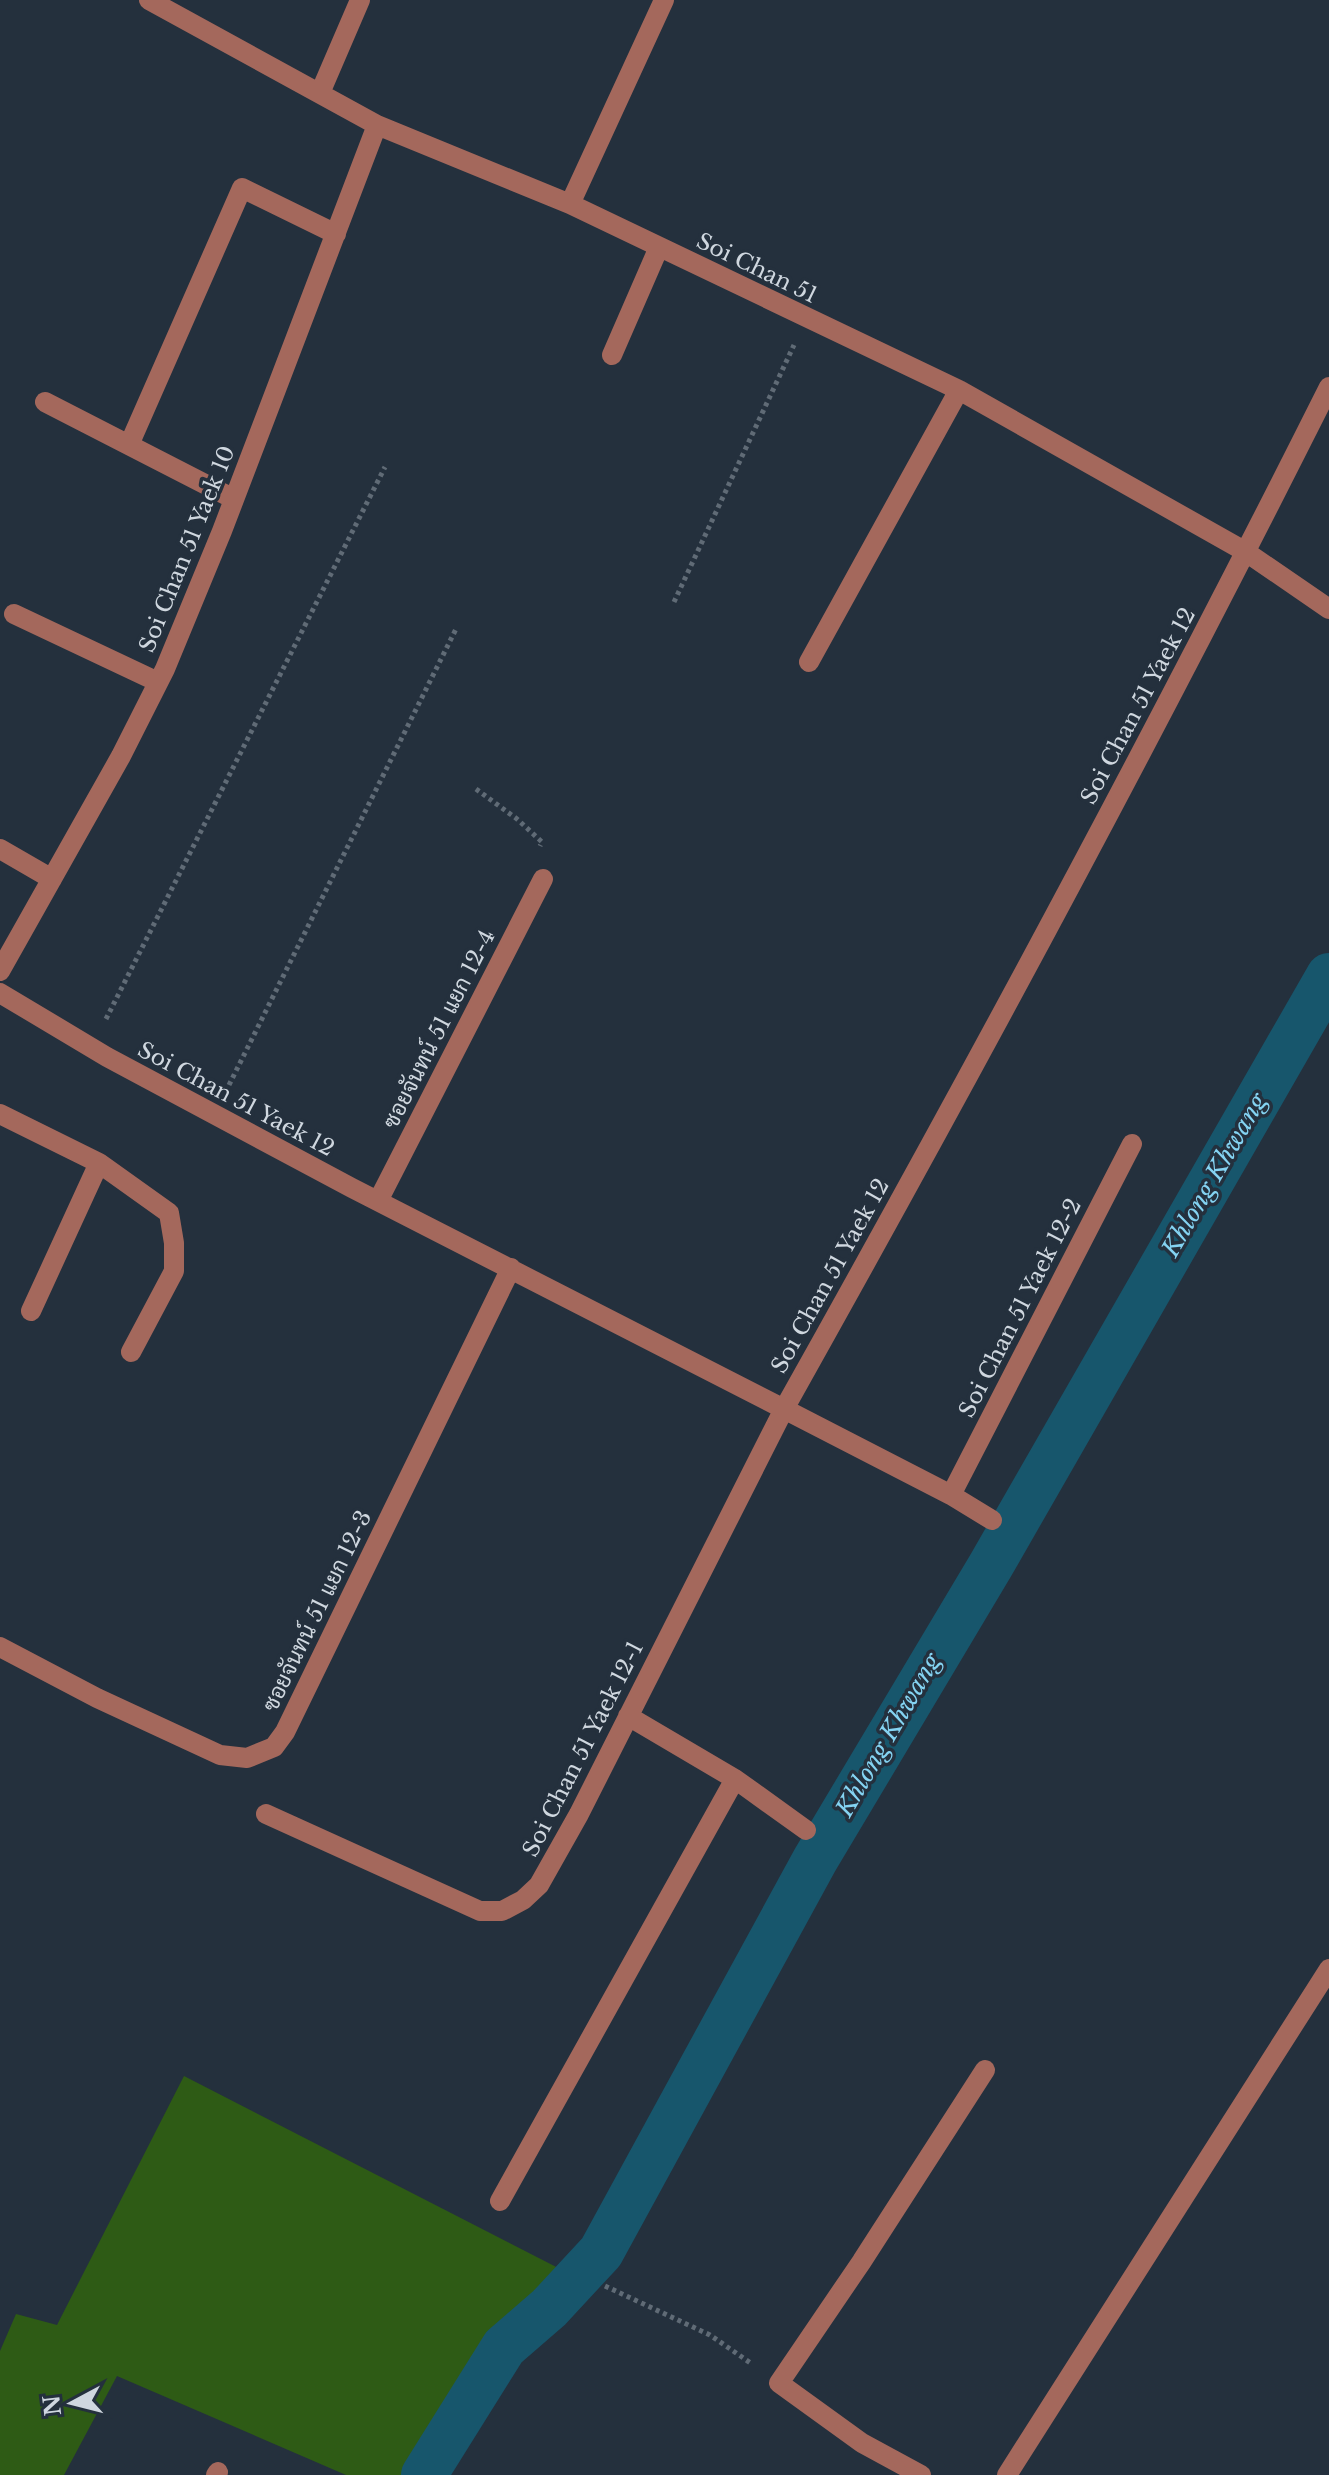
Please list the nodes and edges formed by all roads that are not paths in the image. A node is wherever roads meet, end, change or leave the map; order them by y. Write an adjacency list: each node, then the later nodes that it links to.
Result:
1 (149, 0): 4 (street, Soi Chan 51)
2 (360, 0): 4 (street)
3 (664, 0): 6 (street)
4 (320, 93): 5 (street, Soi Chan 51)
5 (377, 125): 6 (street, Soi Chan 51); 7 (street, Soi Chan 51 Yaek 10)
6 (570, 204): 8 (street, Soi Chan 51)
7 (336, 234): 13 (street); 14 (street, Soi Chan 51 Yaek 10)
8 (659, 247): 9 (street); 11 (street, Soi Chan 51)
9 (612, 355)
10 (1329, 387): 15 (street, Soi Chan 51 Yaek 12)
11 (959, 390): 15 (street, Soi Chan 51); 18 (street)
12 (45, 402): 13 (street)
13 (129, 445): 14 (street)
14 (234, 499): 19 (street, Soi Chan 51 Yaek 10)
15 (1246, 552): 16 (street, Soi Chan 51); 32 (street, Soi Chan 51 Yaek 12)
16 (1329, 609)
17 (14, 614): 19 (street)
18 (809, 662)
19 (158, 682): 21 (street, Soi Chan 51 Yaek 10)
20 (0, 849): 21 (street)
21 (52, 879): 23 (street, Soi Chan 51 Yaek 10)
22 (543, 879): 28 (street, ซอยจันทน์ 51 แยก 12-4)
23 (0, 971)
24 (0, 993): 28 (street, Soi Chan 51 Yaek 12)
25 (0, 1114): 27 (street)
26 (1132, 1144): 33 (street, Soi Chan 51 Yaek 12-2)
27 (99, 1163): 30 (street); 31 (street)
28 (378, 1201): 29 (street, Soi Chan 51 Yaek 12)
29 (511, 1268): 32 (street, Soi Chan 51 Yaek 12); 35 (street, ซอยจันทน์ 51 แยก 12-3)
30 (31, 1311)
31 (131, 1352)
32 (784, 1409): 33 (street); 36 (street, Soi Chan 51 Yaek 12-1)
33 (951, 1495): 34 (street)
34 (992, 1520)
35 (0, 1647)
36 (628, 1716): 37 (street); 38 (street, Soi Chan 51 Yaek 12-1)
37 (735, 1779): 39 (street); 42 (street)
38 (266, 1814)
39 (806, 1830)
40 (1329, 1969): 44 (street)
41 (985, 2070): 43 (street)
42 (500, 2201)
43 (921, 2475)
44 (1007, 2475)

